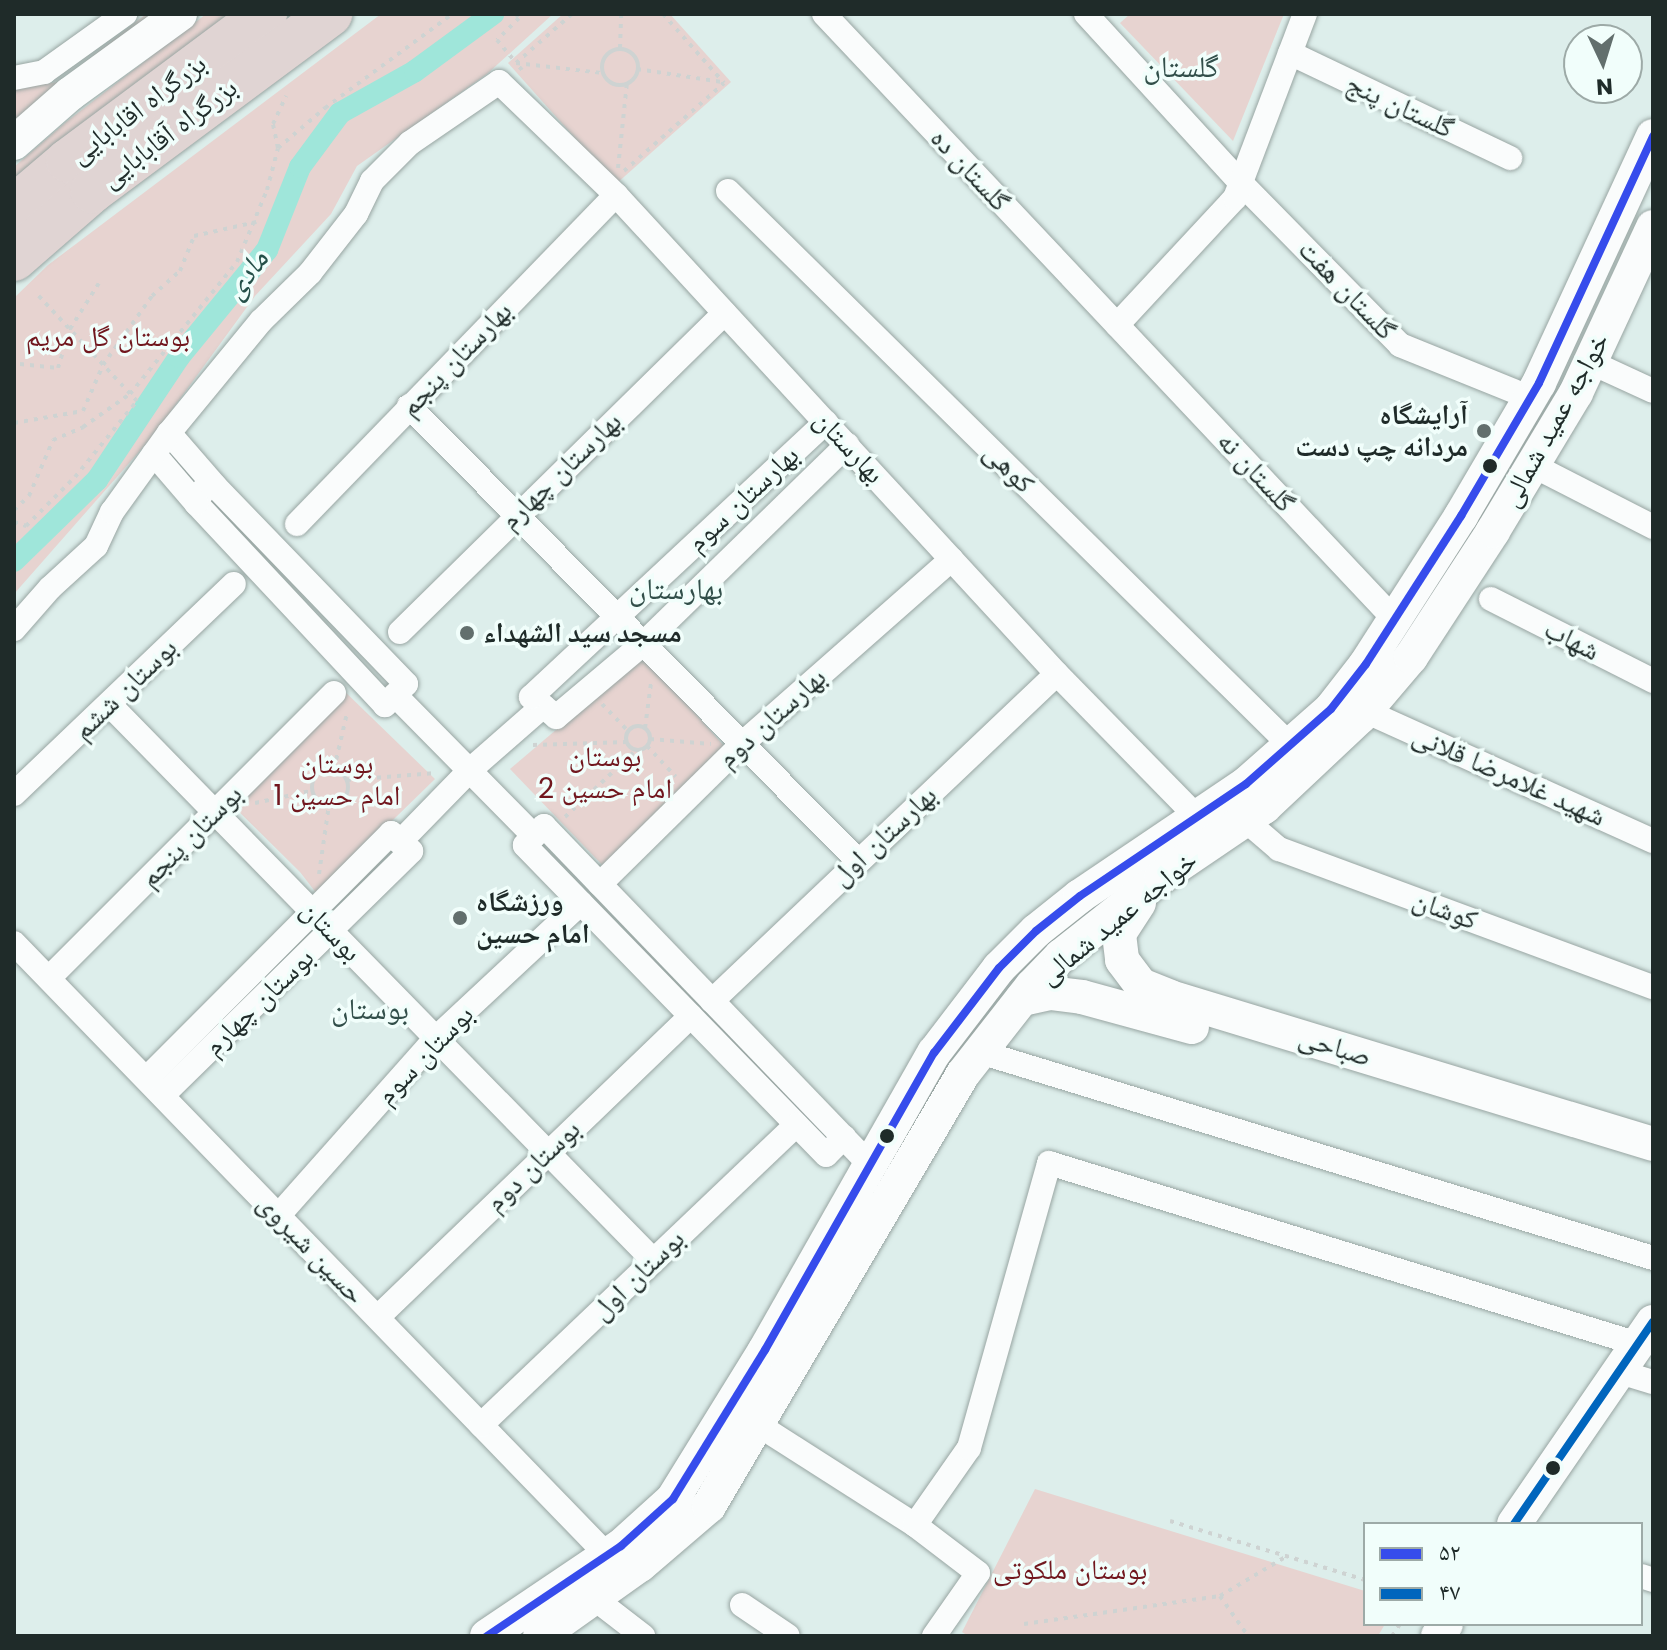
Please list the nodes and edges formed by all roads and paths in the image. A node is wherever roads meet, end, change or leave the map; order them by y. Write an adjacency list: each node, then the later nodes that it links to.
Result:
1 (125, 14): 19 (street)
2 (180, 14): 24 (main road)
3 (265, 14): 31 (highway, بزرگراه اقابابایی)
4 (330, 14): 35 (highway, بزرگراه آقابابایی)
5 (452, 14): 25 (path)
6 (572, 14): 15 (path)
7 (621, 14): 13 (path)
8 (663, 14): 21 (path)
9 (824, 14): 38 (street, گلستان ده)
10 (1305, 14): 14 (street)
11 (518, 16): 15 (path)
12 (1091, 16): 28 (street, گلستان هفت)
13 (620, 49): 16 (path); 17 (path)
14 (1290, 53): 26 (street, گلستان پنج); 28 (street)
15 (516, 63): 17 (path); 18 (path)
16 (637, 69): 20 (path); 21 (path)
17 (603, 73): 20 (path)
18 (526, 75)
19 (14, 78)
20 (627, 83): 29 (path)
21 (724, 83): 29 (path)
22 (286, 96): 25 (path)
23 (1653, 136): 66 (main road, خواجه عمید شمالی)
24 (14, 143)
25 (278, 148): 32 (path)
26 (1510, 158)
27 (607, 166): 29 (path)
28 (1241, 183): 38 (street); 43 (street, گلستان هفت)
29 (617, 186): 37 (street, بهارستان); 46 (street, بهارستان پنجم); 49 (street, بهارستان)
30 (728, 191): 85 (street, کوهی)
31 (14, 207)
32 (256, 222): 42 (path); 45 (path)
33 (1653, 227): 34 (main road, خواجه عمید شمالی)
34 (1645, 266): 40 (main road, خواجه عمید شمالی)
35 (25, 276): 39 (path)
36 (99, 283): 39 (path)
37 (725, 313): 47 (street, بهارستان); 58 (street, بهارستان چهارم)
38 (1117, 325): 66 (street, گلستان نه)
39 (70, 329): 41 (path); 42 (path)
40 (1590, 362): 44 (street); 52 (main road, خواجه عمید شمالی)
41 (20, 364)
42 (103, 365): 45 (path); 48 (path)
43 (1514, 391)
44 (1653, 391)
45 (130, 394): 57 (path); 59 (path)
46 (409, 406): 58 (street); 60 (street, بهارستان پنجم)
47 (826, 422): 50 (street, بهارستان); 65 (street, بهارستان سوم)
48 (14, 423)
49 (169, 433): 51 (street); 54 (street)
50 (847, 445): 62 (street, بهارستان); 69 (street, بهارستان سوم)
51 (154, 454): 56 (street); 67 (street)
52 (1534, 466): 61 (street); 70 (main road, خواجه عمید شمالی)
53 (14, 483): 55 (path)
54 (215, 486): 56 (street); 76 (street)
55 (14, 491)
56 (196, 503): 71 (street)
57 (14, 510)
58 (517, 513): 65 (street); 68 (street, بهارستان چهارم)
59 (14, 522)
60 (297, 524)
61 (1653, 527)
62 (952, 559): 72 (street, بهارستان); 84 (street, بهارستان دوم)
63 (234, 584): 77 (street, بوستان ششم)
64 (1491, 599): 73 (street, شهاب)
65 (617, 615): 69 (street); 78 (street, بهارستان سوم)
66 (1390, 627): 70 (main road); 85 (main road, خواجه عمید شمالی)
67 (14, 629)
68 (400, 632)
69 (649, 648): 74 (street, بهارستان سوم); 80 (path); 84 (street)
70 (1411, 657): 79 (main road, خواجه عمید شمالی)
71 (355, 673): 76 (street); 89 (path)
72 (1057, 674): 97 (street, بهارستان); 102 (street, بهارستان اول)
73 (1653, 681)
74 (588, 689): 78 (street, بهارستان سوم); 81 (path)
75 (334, 693): 96 (street, بوستان پنجم)
76 (395, 695): 90 (street)
77 (110, 705): 93 (street, بوستان ششم); 96 (street, بوستان)
78 (543, 706): 86 (street)
79 (1365, 711): 98 (main road, خواجه عمید شمالی); 100 (street, شهید غلامرضا قلانی)
80 (645, 728): 81 (path); 82 (path)
81 (628, 731): 83 (path)
82 (650, 739): 84 (path); 87 (path)
83 (627, 742): 86 (path); 88 (path)
84 (740, 745): 94 (street, بهارستان دوم); 102 (street)
85 (1290, 745): 97 (main road, خواجه عمید شمالی)
86 (498, 746): 90 (street)
87 (647, 746): 88 (path); 94 (path)
88 (636, 750): 99 (path)
89 (334, 769): 91 (path); 92 (path)
90 (470, 770): 91 (path); 99 (street); 101 (street, بوستان چهارم)
91 (347, 780): 95 (path)
92 (311, 791): 95 (path); 96 (path)
93 (14, 794)
94 (691, 794): 104 (street, بهارستان دوم)
95 (329, 805): 106 (path)
96 (215, 812): 106 (street, بوستان); 109 (street, بوستان پنجم)
97 (1196, 816): 122 (main road, خواجه عمید شمالی)
98 (1245, 820): 103 (main road, خواجه عمید شمالی); 110 (street, کوشان)
99 (542, 831): 104 (street); 105 (street)
100 (1653, 841)
101 (400, 842): 106 (street, بوستان چهارم); 107 (street, بوستان چهارم)
102 (857, 860): 112 (street, بهارستان اول)
103 (1161, 877): 111 (main road, خواجه عمید شمالی); 114 (main road, صباحی)
104 (600, 884): 112 (street)
105 (581, 903): 113 (street); 115 (street, بوستان سوم)
106 (313, 913): 107 (street, بوستان); 117 (street, بوستان چهارم)
107 (332, 931): 115 (street, بوستان); 117 (street, بوستان چهارم)
108 (14, 943): 109 (street, حسین شیروی)
109 (49, 978): 117 (street, حسین شیروی)
110 (1653, 987)
111 (1022, 999): 114 (main road, صباحی); 116 (main road, خواجه عمید شمالی)
112 (712, 1001): 119 (street)
113 (691, 1016): 118 (street); 121 (street, بوستان دوم)
114 (1237, 1029): 120 (main road, صباحی); 123 (main road, صباحی)
115 (436, 1038): 121 (street, بوستان); 124 (street, بوستان سوم)
116 (980, 1052): 125 (street); 130 (main road, خواجه عمید شمالی)
117 (155, 1086): 124 (street, حسین شیروی)
118 (796, 1125): 119 (street); 126 (street, بوستان اول)
119 (844, 1137): 122 (street)
120 (1653, 1144)
121 (547, 1152): 126 (street, بوستان); 127 (street, بوستان دوم)
122 (871, 1166): 136 (main road, خواجه عمید شمالی)
123 (1653, 1167)
124 (278, 1216): 127 (street, حسین شیروی)
125 (1653, 1258)
126 (653, 1260): 131 (street, بوستان اول)
127 (378, 1317): 131 (street, حسین شیروی)
128 (1637, 1346): 129 (street); 133 (main road); 134 (street)
129 (1653, 1382)
130 (757, 1424): 134 (street); 136 (main road, خواجه عمید شمالی)
131 (481, 1425): 136 (street, حسین شیروی)
132 (1170, 1521): 135 (path)
133 (1515, 1522)
134 (915, 1525): 146 (street)
135 (1287, 1556): 137 (path); 138 (path)
136 (618, 1565): 139 (main road, خواجه عمید شمالی); 142 (main road, خواجه عمید شمالی)
137 (1363, 1579)
138 (1220, 1596): 141 (path); 147 (path)
139 (595, 1599): 143 (main road, خواجه عمید شمالی); 144 (street)
140 (742, 1605): 145 (street)
141 (1024, 1624)
142 (487, 1636)
143 (540, 1636)
144 (643, 1636)
145 (788, 1636)
146 (934, 1636)
147 (1248, 1636)

